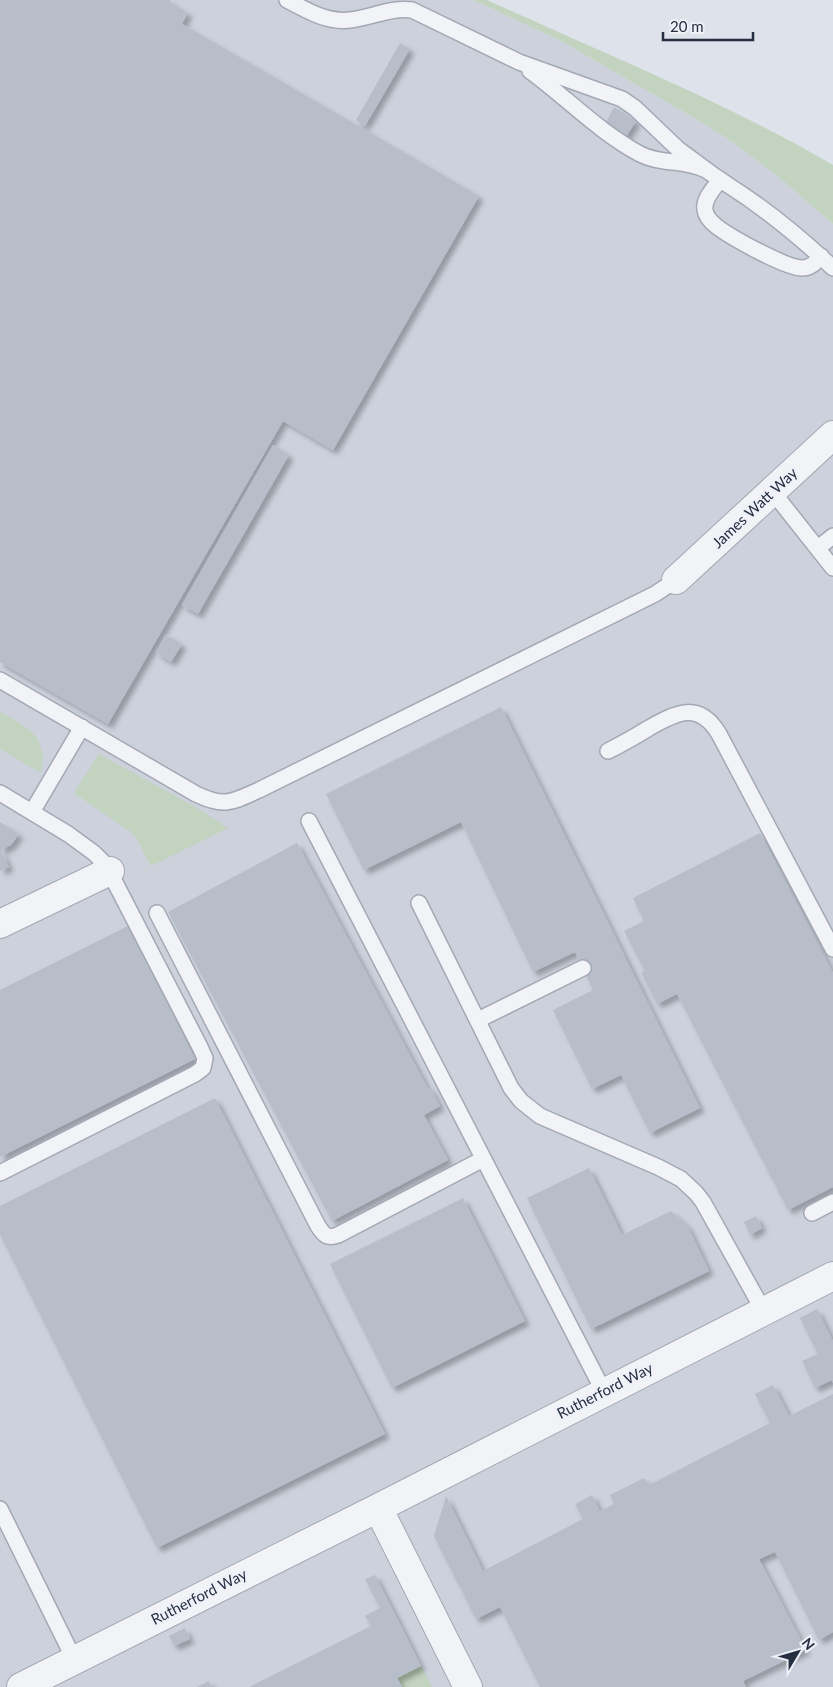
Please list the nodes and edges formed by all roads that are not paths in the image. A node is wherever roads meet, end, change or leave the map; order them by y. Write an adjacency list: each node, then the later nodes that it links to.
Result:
1 (287, 0): 2 (lane)
2 (519, 62): 3 (lane); 3 (lane)
3 (720, 180): 4 (lane); 4 (lane)
4 (821, 256): 5 (lane)
5 (833, 268)
6 (833, 435): 7 (street, James Watt Way)
7 (772, 492): 9 (lane); 11 (street, James Watt Way)
8 (833, 536): 9 (lane)
9 (818, 548): 10 (lane)
10 (833, 568)
11 (676, 580): 13 (lane)
12 (0, 680): 13 (lane)
13 (82, 726): 16 (lane)
14 (608, 751): 22 (lane)
15 (0, 793): 16 (lane)
16 (32, 812): 18 (lane)
17 (309, 821): 25 (lane)
18 (110, 871): 21 (street); 26 (lane)
19 (419, 903): 24 (lane)
20 (157, 913): 25 (lane)
21 (0, 924)
22 (833, 949)
23 (583, 968): 24 (lane)
24 (478, 1020): 30 (lane)
25 (483, 1159): 31 (lane)
26 (0, 1173)
27 (833, 1202): 28 (lane)
28 (812, 1213)
29 (833, 1276): 30 (street, Rutherford Way)
30 (763, 1310): 31 (street, Rutherford Way)
31 (604, 1392): 32 (street, Rutherford Way)
32 (378, 1508): 34 (street, Rutherford Way); 36 (street)
33 (0, 1509): 34 (lane)
34 (74, 1659): 35 (street, Rutherford Way)
35 (21, 1687)
36 (468, 1687)

